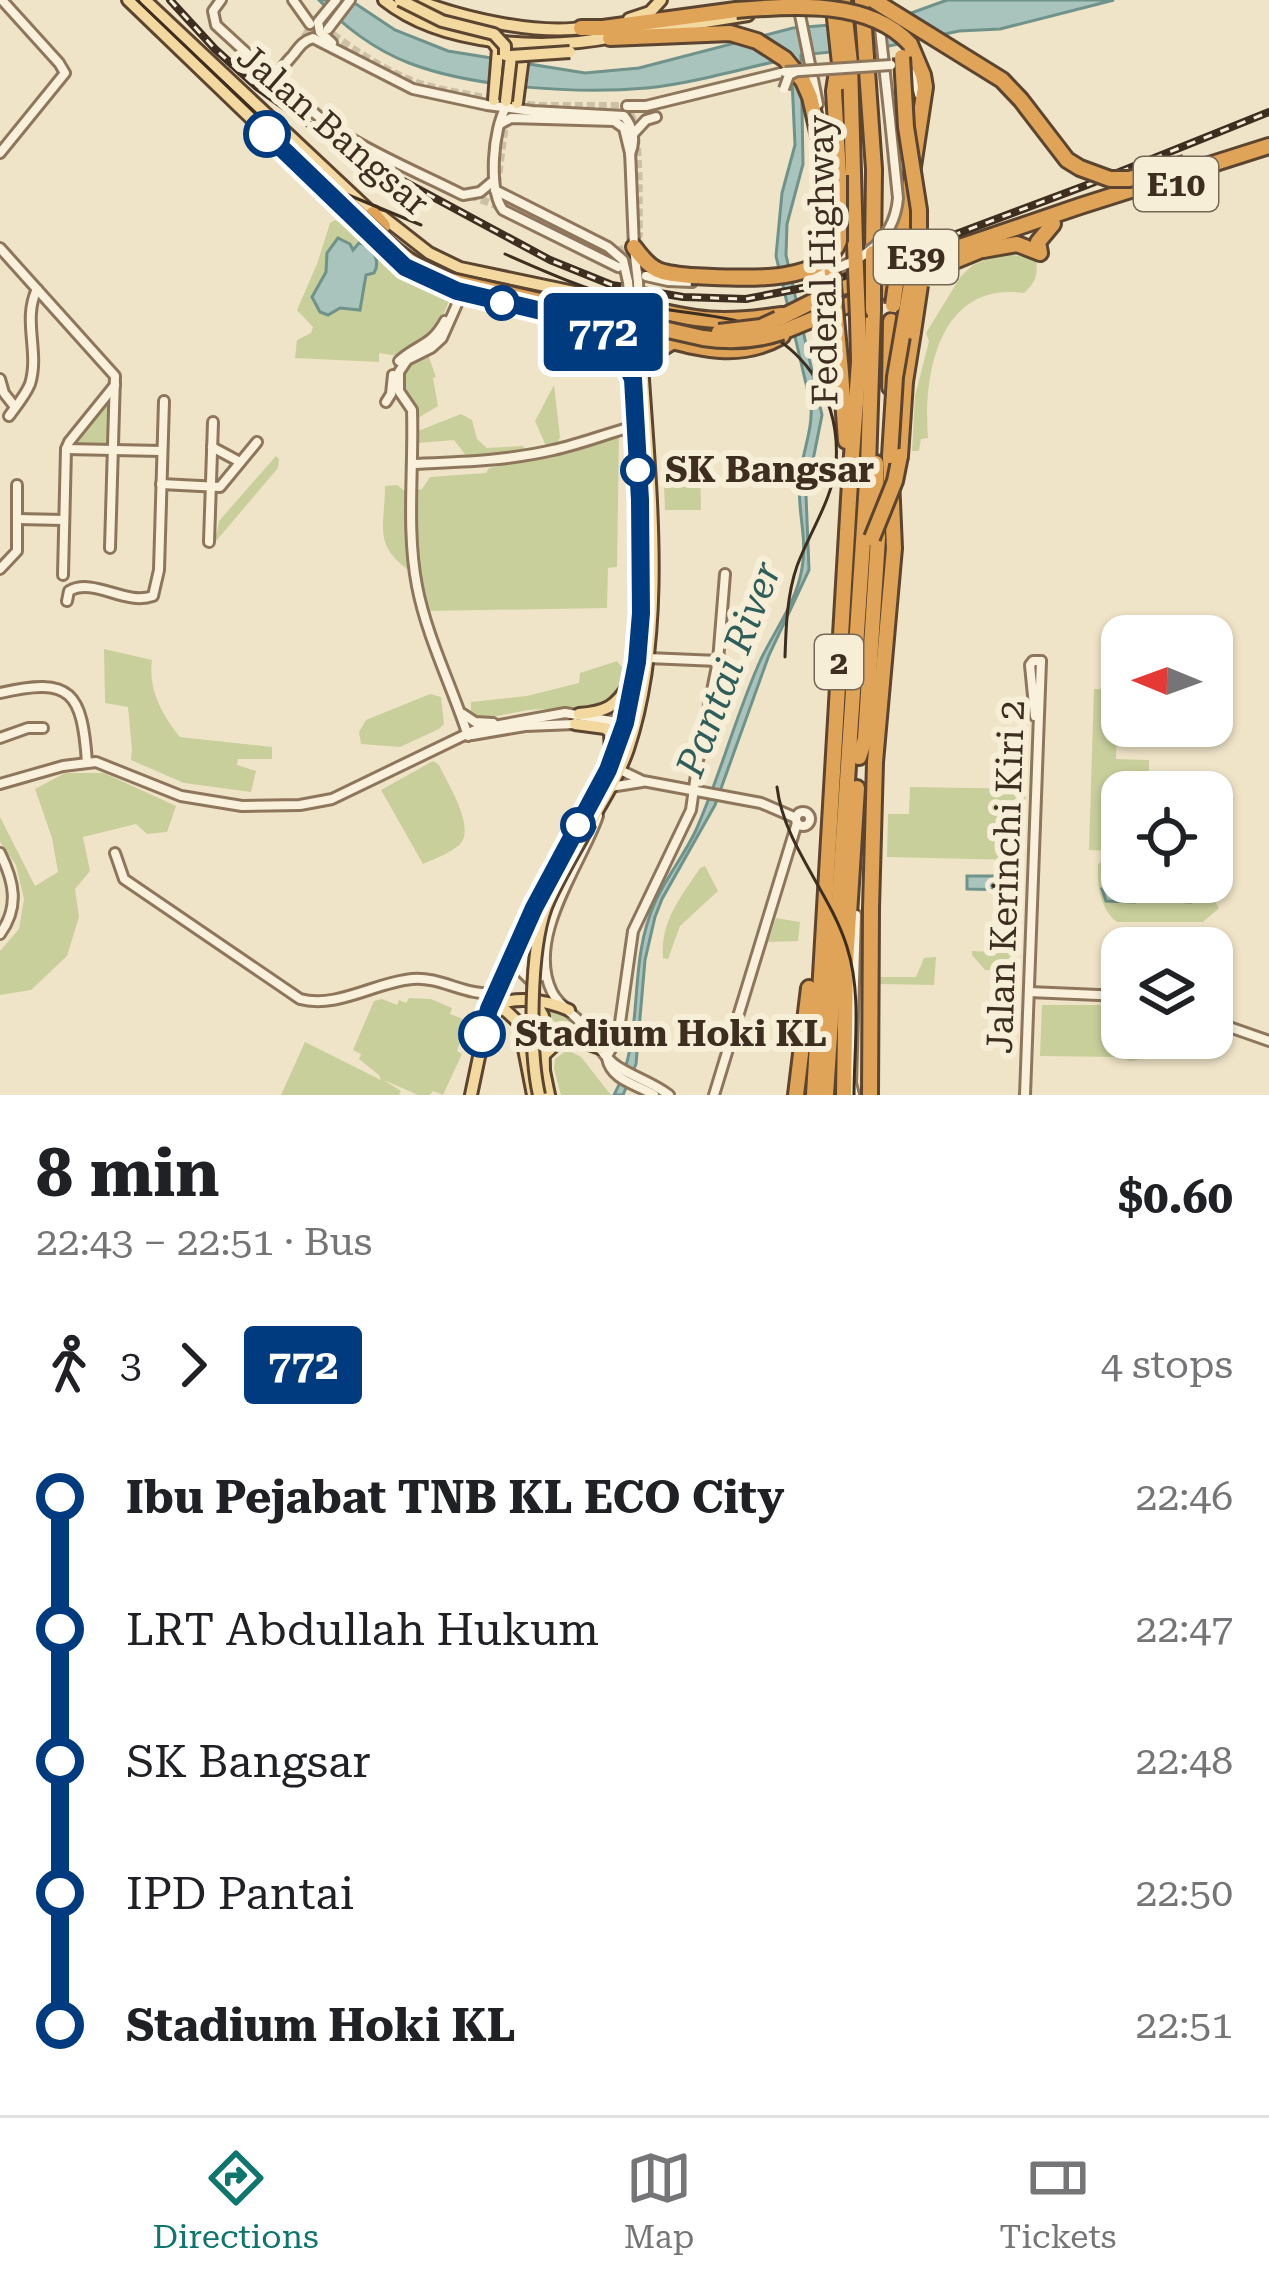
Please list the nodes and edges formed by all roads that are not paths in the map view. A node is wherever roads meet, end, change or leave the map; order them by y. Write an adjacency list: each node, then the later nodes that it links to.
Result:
1 (2, 0): 35 (street)
2 (128, 0): 37 (main road, Jalan Bangsar)
3 (145, 0): 40 (main road, Jalan Bangsar)
4 (221, 0): 25 (street)
5 (293, 0): 15 (street)
6 (342, 0): 15 (street)
7 (384, 0): 19 (main road)
8 (400, 0): 28 (main road, bridge)
9 (416, 0): 16 (main road)
10 (661, 0): 16 (main road)
11 (783, 0): 17 (main road)
12 (797, 0): 27 (street)
13 (876, 1): 22 (highway, Federal Highway / 2); 34 (highway, bridge); 78 (highway, E39, bridge); 78 (highway, E39, bridge)
14 (838, 3): 23 (highway, Federal Highway / 2)
15 (322, 25): 21 (street)
16 (581, 28): 17 (highway)
17 (607, 33): 18 (highway); 20 (main road); 32 (highway, bridge)
18 (650, 36): 27 (highway); 28 (main road, bridge)
19 (483, 38): 20 (main road); 28 (main road)
20 (544, 43): 28 (main road)
21 (338, 48): 28 (street); 39 (street)
22 (874, 57): 49 (street, bridge); 57 (highway, Federal Highway / 2, bridge)
23 (844, 59): 38 (highway); 57 (highway, Federal Highway / 2, bridge)
24 (797, 70): 26 (street, bridge); 29 (street, bridge); 32 (street, bridge)
25 (278, 72)
26 (784, 89)
27 (813, 95): 38 (highway)
28 (501, 106): 33 (street); 36 (street); 39 (street)
29 (627, 106)
30 (605, 117): 36 (street)
31 (656, 117): 33 (street)
32 (919, 124): 55 (highway, bridge)
33 (633, 136): 36 (street)
34 (1269, 146): 42 (highway, E10); 58 (highway, E10)
35 (0, 153)
36 (630, 154): 44 (street)
37 (311, 176): 52 (main road, Jalan Bangsar); 58 (highway, E10, bridge)
38 (832, 179): 49 (highway, bridge); 81 (highway, bridge)
39 (493, 186): 43 (street); 48 (street)
40 (378, 220): 53 (main road, Jalan Bangsar); 58 (highway, E10, bridge)
41 (535, 222): 43 (street)
42 (1053, 224): 46 (highway, E10); 46 (highway)
43 (570, 229): 47 (street)
44 (634, 247): 47 (street); 49 (highway); 50 (street)
45 (0, 248): 51 (street)
46 (978, 251): 58 (highway, E10)
47 (616, 254): 50 (street)
48 (618, 267)
49 (692, 279): 50 (street)
50 (638, 280): 54 (street, bridge)
51 (37, 289): 65 (street); 68 (street)
52 (459, 292): 59 (main road, Jalan Bangsar); 62 (street)
53 (609, 300): 54 (main road, Jalan Bangsar); 59 (main road)
54 (634, 305): 56 (highway); 60 (main road)
55 (892, 313): 69 (highway); 78 (highway)
56 (675, 315): 58 (highway); 61 (highway)
57 (868, 317): 69 (highway); 81 (highway, Federal Highway / 2); 113 (highway, Federal Highway / 2)
58 (795, 319): 61 (highway, bridge)
59 (598, 324): 60 (main road, Jalan Bangsar); 63 (main road)
60 (636, 332): 61 (highway); 63 (main road)
61 (673, 341): 63 (highway)
62 (408, 355): 67 (street); 80 (street)
63 (638, 374): 72 (main road); 93 (main road)
64 (0, 379): 68 (street)
65 (115, 380): 75 (street); 76 (street)
66 (164, 400): 77 (street)
67 (386, 402)
68 (15, 407): 70 (street)
69 (878, 407): 106 (highway)
70 (9, 416)
71 (213, 422): 74 (street)
72 (635, 426): 80 (street); 96 (main road)
73 (257, 442): 79 (street)
74 (212, 447): 79 (street); 84 (street)
75 (66, 449): 76 (street); 86 (street)
76 (113, 450): 77 (street); 88 (street)
77 (162, 451): 82 (street)
78 (895, 456): 97 (highway, bridge); 120 (highway, bridge)
79 (240, 462): 84 (street)
80 (412, 464): 99 (street)
81 (850, 482): 115 (highway, Federal Highway / 2)
82 (161, 484): 84 (street); 92 (street)
83 (17, 485): 85 (street)
84 (210, 486): 87 (street)
85 (16, 518): 86 (street); 89 (street)
86 (64, 520): 91 (street)
87 (208, 542)
88 (110, 548)
89 (0, 568)
90 (725, 574): 94 (street)
91 (63, 575)
92 (67, 601)
93 (646, 658): 94 (street); 102 (main road)
94 (718, 661): 112 (street)
95 (1041, 662): 123 (street, Jalan Kerinchi Kiri 2)
96 (635, 675): 100 (main road); 102 (main road)
97 (862, 691): 106 (highway); 113 (highway)
98 (0, 692): 107 (street)
99 (459, 711): 101 (street); 104 (street)
100 (577, 719): 101 (street); 102 (street); 104 (street); 108 (main road)
101 (512, 722): 104 (street)
102 (630, 724): 108 (main road)
103 (43, 728): 105 (street)
104 (469, 735): 107 (street)
105 (0, 738)
106 (859, 757): 116 (highway)
107 (87, 762): 110 (street)
108 (614, 770): 109 (street); 111 (main road); 119 (main road)
109 (643, 782): 111 (street); 112 (street)
110 (0, 784)
111 (610, 787): 114 (main road)
112 (697, 790): 132 (street); 140 (street)
113 (847, 793): 143 (highway, Federal Highway / 2)
114 (603, 801): 122 (street); 136 (main road, bridge)
115 (829, 841): 141 (highway); 142 (highway, Federal Highway / 2)
116 (854, 842): 144 (highway); 145 (street)
117 (0, 853): 121 (street)
118 (116, 853): 125 (street)
119 (534, 908): 122 (street); 124 (main road)
120 (871, 908): 145 (highway); 146 (highway)
121 (0, 934)
122 (545, 959): 128 (street)
123 (1029, 992): 126 (street); 147 (street, Jalan Kerinchi Kiri 2)
124 (496, 993): 125 (street); 129 (main road)
125 (473, 994): 129 (street)
126 (1101, 995)
127 (531, 1001): 128 (main road); 129 (main road); 133 (main road)
128 (569, 1010): 132 (street)
129 (487, 1014): 135 (main road); 136 (main road)
130 (1233, 1028): 131 (street)
131 (1269, 1041)
132 (603, 1052): 133 (main road); 134 (street)
133 (544, 1057): 137 (main road)
134 (636, 1080): 138 (street); 139 (street)
135 (470, 1095)
136 (536, 1095)
137 (549, 1095)
138 (654, 1095)
139 (669, 1095)
140 (714, 1095)
141 (796, 1095)
142 (811, 1095)
143 (830, 1095)
144 (844, 1095)
145 (858, 1095)
146 (870, 1095)
147 (1025, 1095)

